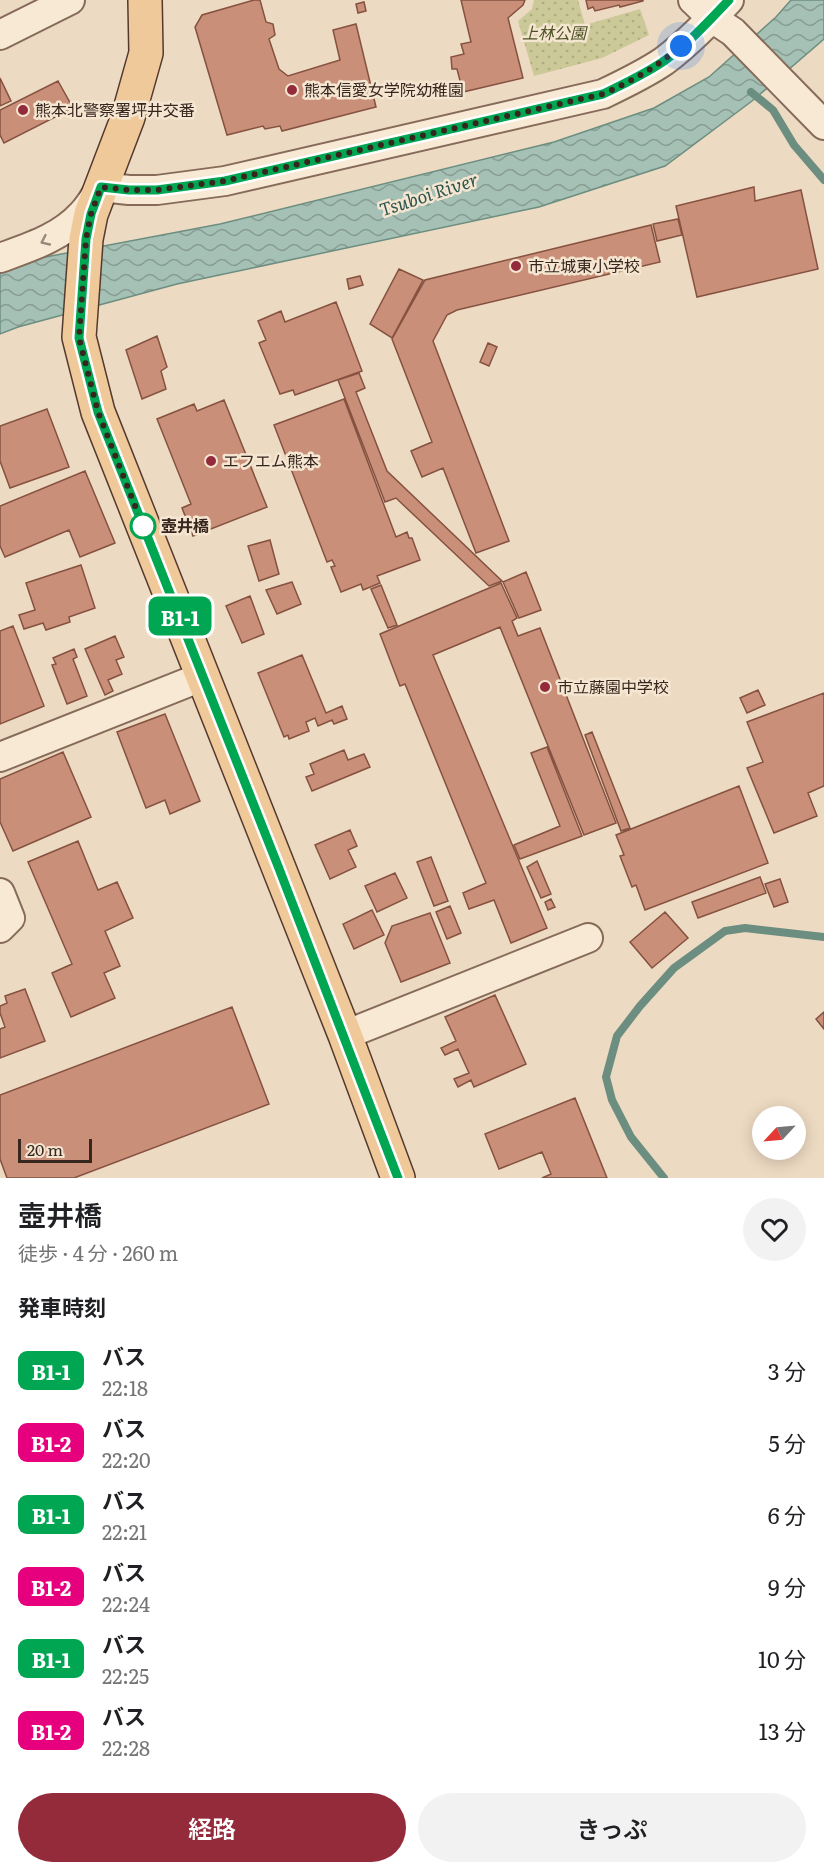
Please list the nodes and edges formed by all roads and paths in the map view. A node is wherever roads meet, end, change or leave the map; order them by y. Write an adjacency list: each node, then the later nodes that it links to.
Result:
1 (70, 0): 4 (street)
2 (145, 0): 6 (main road)
3 (717, 13): 5 (street); 6 (street)
4 (0, 35)
5 (824, 125)
6 (101, 187): 7 (street, one-way to 7); 8 (main road)
7 (0, 258)
8 (204, 676): 9 (street); 13 (main road)
9 (0, 757)
10 (0, 893): 11 (street)
11 (0, 928)
12 (588, 938): 13 (street)
13 (345, 1035): 14 (main road)
14 (399, 1178)

